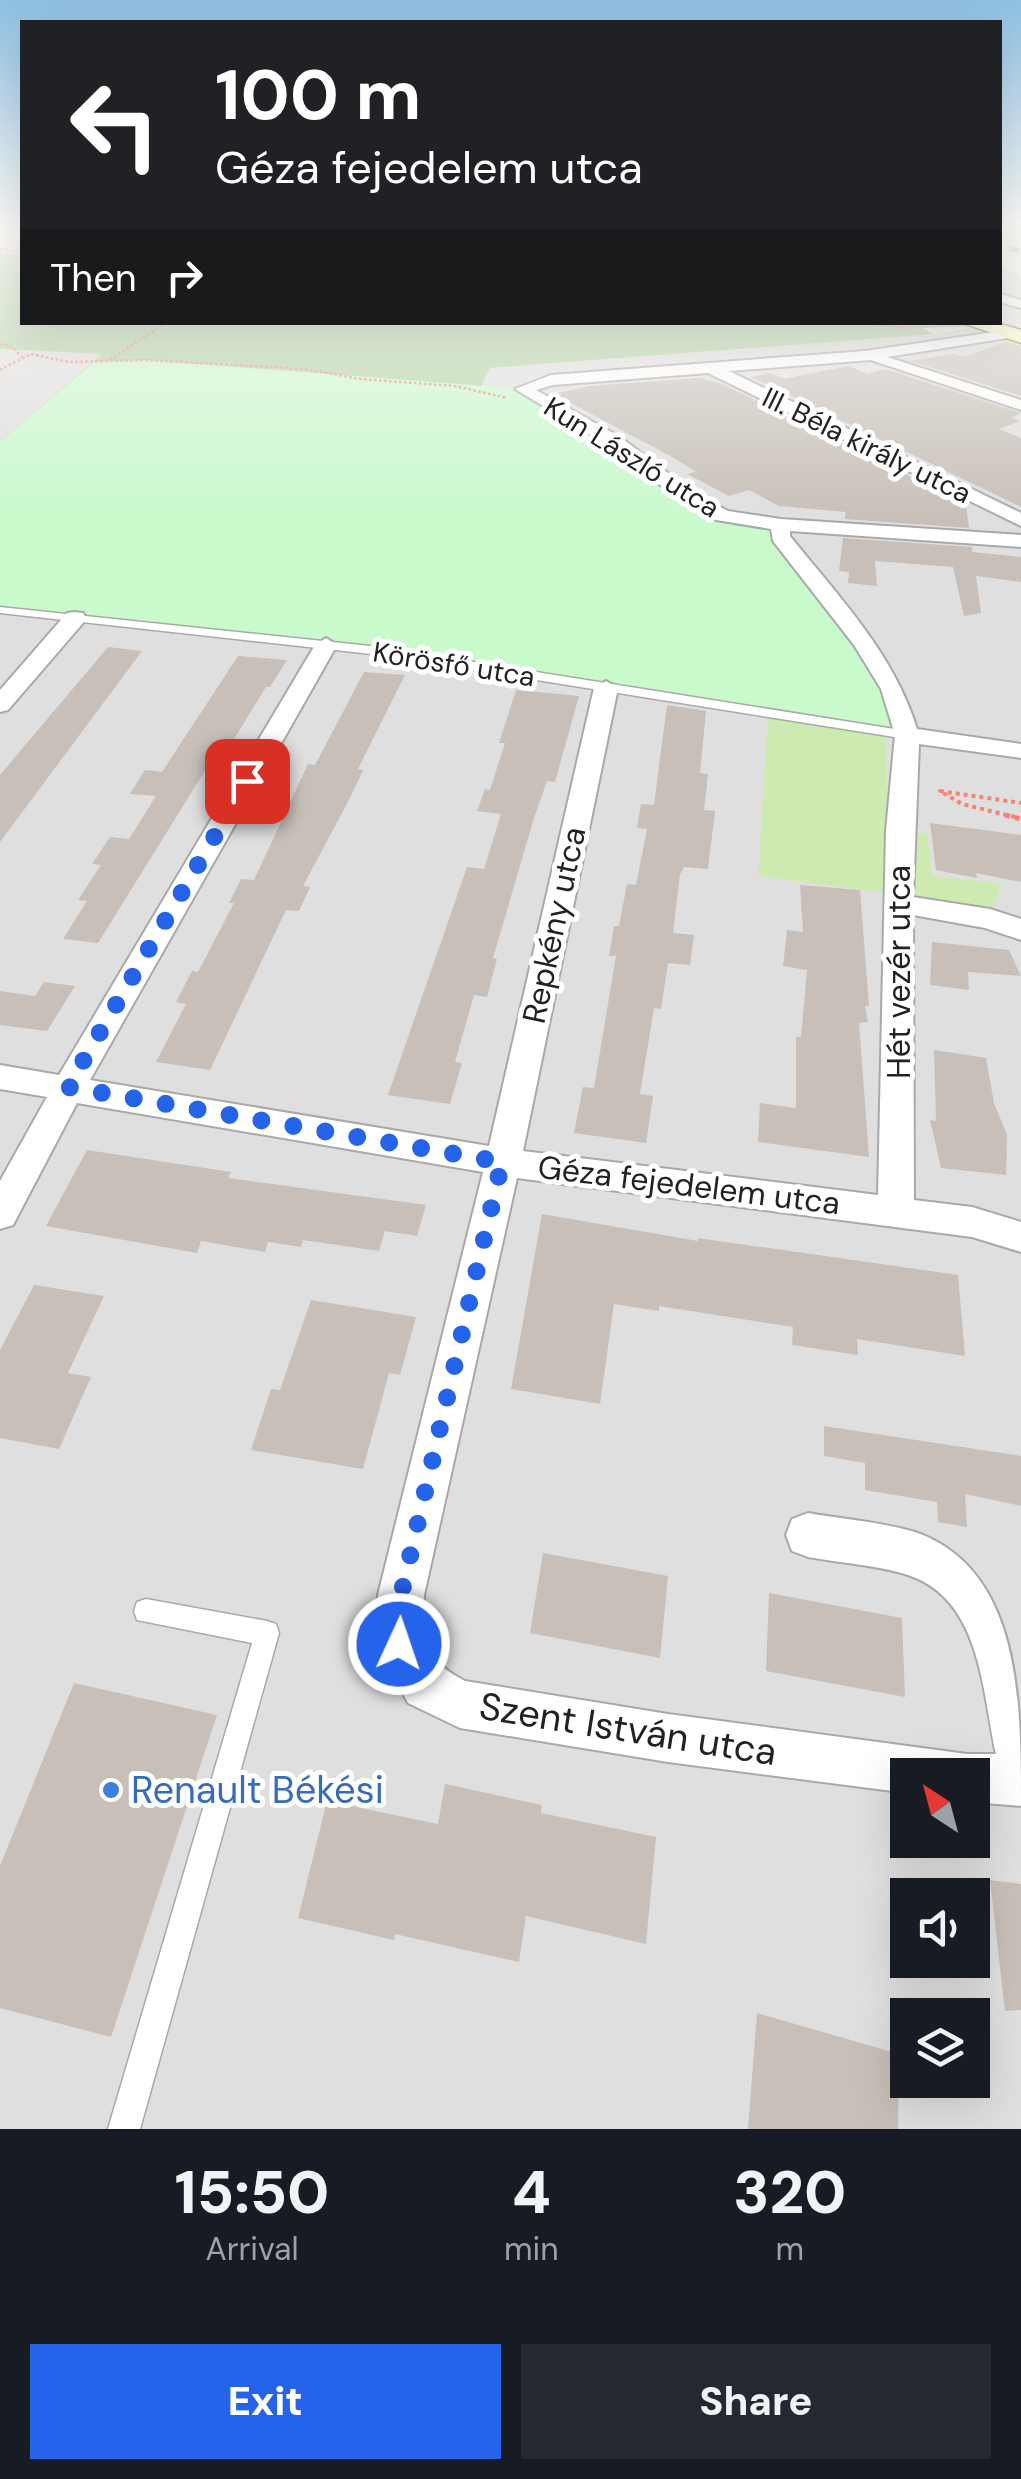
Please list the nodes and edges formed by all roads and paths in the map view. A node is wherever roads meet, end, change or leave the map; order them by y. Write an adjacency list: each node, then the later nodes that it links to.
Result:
1 (162, 325): 7 (path)
2 (978, 325): 3 (main road)
3 (1012, 338): 5 (street)
4 (0, 344): 6 (path)
5 (866, 356): 8 (street); 11 (street)
6 (22, 357): 7 (path); 9 (path)
7 (108, 362): 10 (path)
8 (713, 369): 10 (street); 12 (street, III. Béla király utca)
9 (0, 370)
10 (530, 394): 13 (street, Kun László utca)
11 (1021, 405)
12 (1021, 520)
13 (781, 525): 14 (street, Kun László utca); 20 (street)
14 (1021, 541)
15 (0, 610): 16 (lane, Körösfő utca)
16 (75, 618): 17 (lane, Körösfő utca); 19 (street)
17 (326, 646): 18 (lane, Körösfő utca); 27 (street)
18 (606, 688): 20 (lane, Körösfő utca); 28 (street, Repkény utca)
19 (0, 705)
20 (907, 735): 21 (street); 24 (street, Hét vezér utca)
21 (1021, 751)
22 (1021, 803): 23 (path)
23 (1021, 820)
24 (901, 904): 25 (street); 29 (street, Hét vezér utca)
25 (1021, 930)
26 (0, 1077): 27 (street, Géza fejedelem utca)
27 (68, 1087): 28 (street, Géza fejedelem utca); 30 (street)
28 (502, 1162): 29 (street, Géza fejedelem utca); 35 (street, Szent István utca)
29 (896, 1210): 31 (street, Géza fejedelem utca)
30 (0, 1214)
31 (1021, 1237)
32 (808, 1535): 34 (street)
33 (146, 1611): 38 (lane)
34 (1021, 1755)
35 (890, 1766)
36 (990, 1778): 37 (street)
37 (1021, 1781)
38 (124, 2129)

